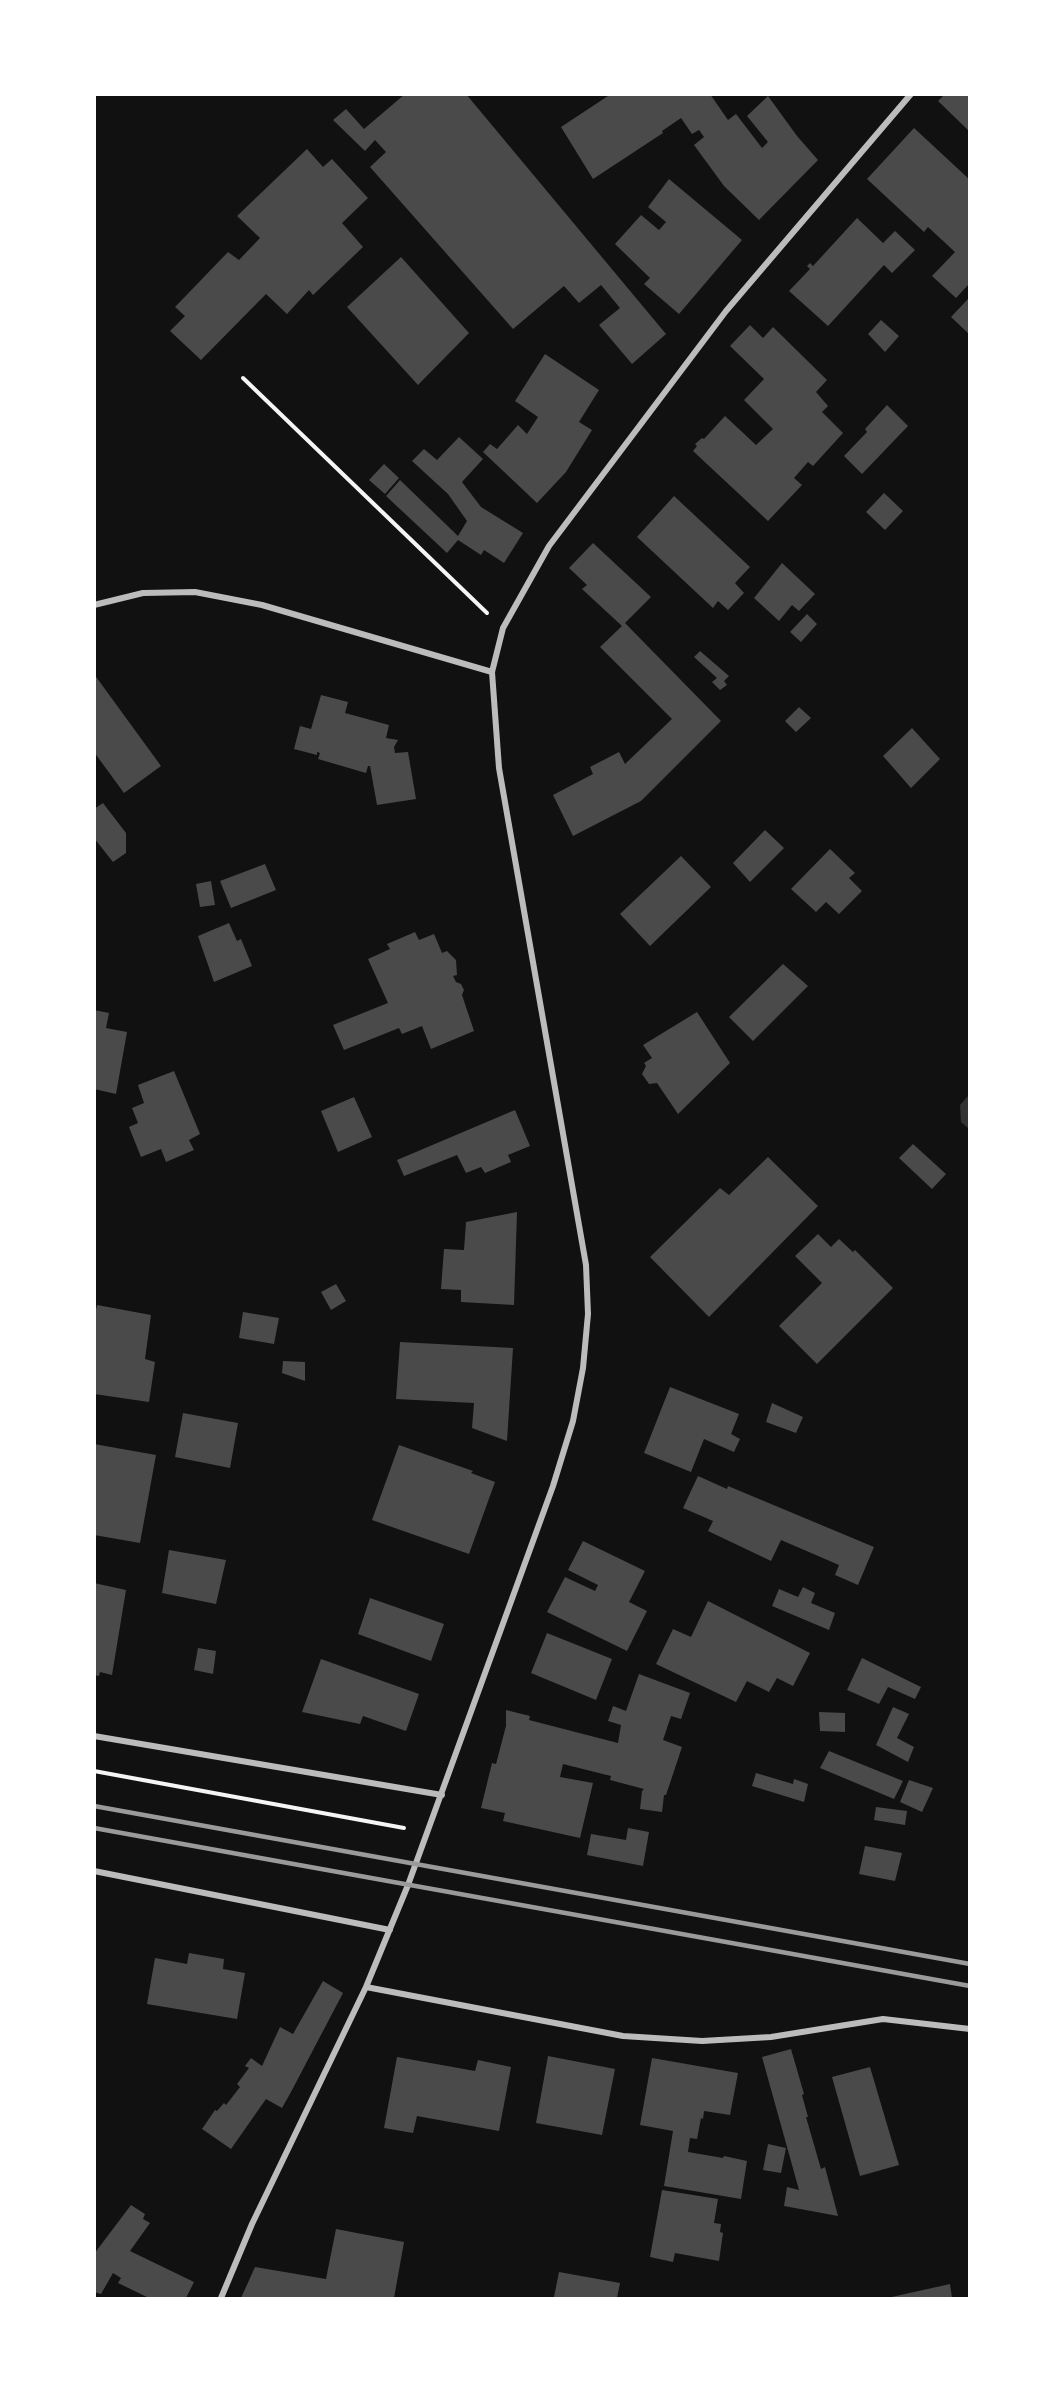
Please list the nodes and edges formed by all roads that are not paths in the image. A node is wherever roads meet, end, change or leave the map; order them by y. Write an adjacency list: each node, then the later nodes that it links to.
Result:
1 (911, 94): 3 (street)
2 (94, 605): 3 (street)
3 (492, 672): 5 (street)
4 (94, 1736): 5 (street)
5 (442, 1795): 7 (street)
6 (94, 1871): 7 (street)
7 (390, 1930): 8 (street)
8 (366, 1987): 9 (street); 10 (street)
9 (969, 2029)
10 (221, 2298)

